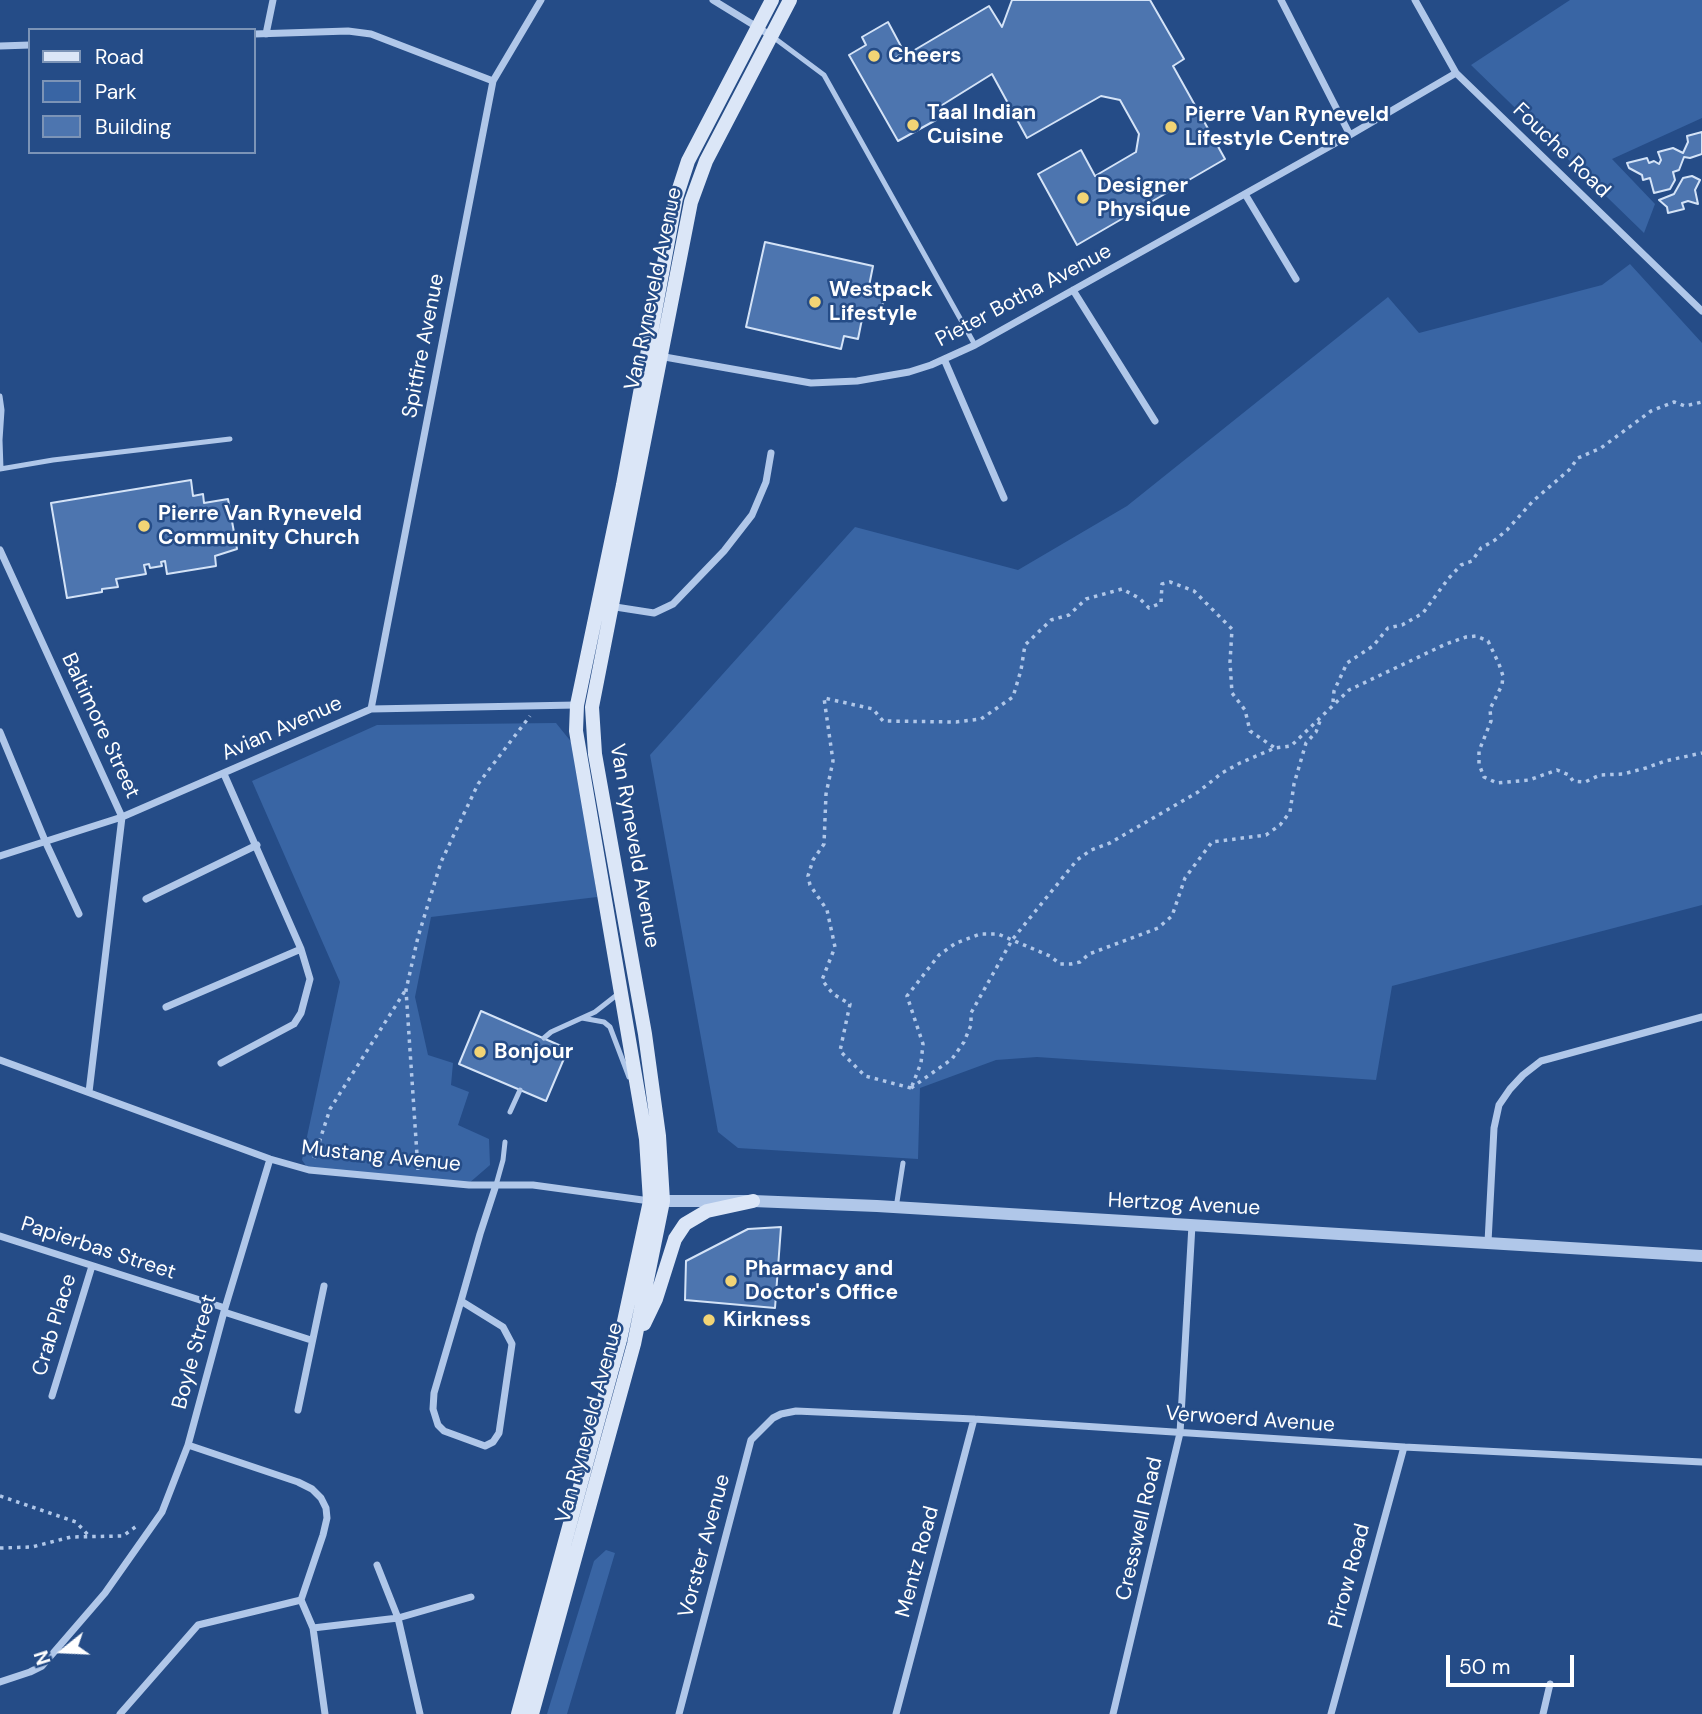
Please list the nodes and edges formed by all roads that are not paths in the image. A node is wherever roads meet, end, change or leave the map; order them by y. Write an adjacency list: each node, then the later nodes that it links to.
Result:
1 (273, 0): 10 (street)
2 (541, 0): 15 (street, Spitfire Avenue)
3 (713, 0): 8 (street)
4 (772, 0): 8 (main road, Van Ryneveld Avenue)
5 (790, 0): 11 (main road, Van Ryneveld Avenue)
6 (1281, 0): 16 (street)
7 (1415, 0): 14 (street, Fouche Road)
8 (757, 26): 11 (street); 22 (main road, Van Ryneveld Avenue)
9 (256, 34): 10 (street)
10 (266, 34): 15 (street)
11 (770, 35): 21 (lane); 22 (main road, Van Ryneveld Avenue)
12 (28, 44): 13 (street)
13 (0, 46)
14 (1457, 73): 16 (street, Pieter Botha Avenue); 20 (street, Fouche Road)
15 (493, 81): 33 (street, Spitfire Avenue)
16 (1350, 135): 17 (street, Pieter Botha Avenue)
17 (1245, 194): 18 (street); 19 (street, Pieter Botha Avenue)
18 (1296, 279)
19 (1073, 290): 21 (street, Pieter Botha Avenue); 25 (street)
20 (1702, 311)
21 (975, 345): 23 (street, Pieter Botha Avenue)
22 (654, 355): 23 (street, Pieter Botha Avenue); 31 (main road, Van Ryneveld Avenue)
23 (944, 359): 29 (street)
24 (0, 396): 28 (lane)
25 (1155, 421)
26 (230, 439): 28 (lane)
27 (771, 453): 31 (street)
28 (1, 469)
29 (1004, 499)
30 (0, 550): 36 (street, Baltimore Street)
31 (605, 605): 32 (main road, Van Ryneveld Avenue)
32 (584, 706): 33 (street, Avian Avenue); 43 (main road, Van Ryneveld Avenue); 58 (main road, Van Ryneveld Avenue)
33 (371, 709): 35 (street, Avian Avenue)
34 (0, 732): 37 (street)
35 (224, 774): 36 (street, Avian Avenue); 38 (street)
36 (122, 817): 37 (street, Avian Avenue); 51 (street, Baltimore Street)
37 (46, 843): 39 (street, Avian Avenue); 41 (street)
38 (257, 845): 40 (street); 42 (street)
39 (0, 856)
40 (146, 899)
41 (79, 914)
42 (301, 949): 44 (street); 49 (street)
43 (621, 992): 46 (lane); 52 (main road, Van Ryneveld Avenue)
44 (166, 1007)
45 (1702, 1017): 63 (street)
46 (582, 1018): 47 (lane); 52 (lane)
47 (544, 1038)
48 (0, 1060): 51 (street, Mustang Avenue)
49 (221, 1063)
50 (520, 1090): 53 (lane)
51 (89, 1092): 55 (street, Mustang Avenue)
52 (640, 1099): 58 (main road, Van Ryneveld Avenue)
53 (510, 1112)
54 (505, 1142): 57 (lane)
55 (270, 1159): 57 (street, Mustang Avenue); 68 (street, Boyle Street)
56 (902, 1163): 60 (lane)
57 (496, 1185): 58 (street, Mustang Avenue); 67 (street)
58 (656, 1201): 59 (street, Hertzog Avenue); 70 (main road, Van Ryneveld Avenue); 89 (main road, Van Ryneveld Avenue)
59 (753, 1201): 60 (street, Hertzog Avenue); 70 (main road)
60 (895, 1208): 61 (street, Hertzog Avenue)
61 (1192, 1224): 63 (street, Hertzog Avenue); 75 (street, Cresswell Road)
62 (0, 1236): 65 (street, Papierbas Street)
63 (1488, 1242): 64 (street, Hertzog Avenue)
64 (1702, 1256)
65 (92, 1266): 68 (street, Papierbas Street); 71 (street, Crab Place)
66 (324, 1286): 69 (street)
67 (461, 1301): 67 (street)
68 (225, 1310): 69 (street, Papierbas Street); 76 (street, Boyle Street)
69 (311, 1340): 72 (street)
70 (634, 1344): 90 (main road, Van Ryneveld Avenue)
71 (52, 1395)
72 (298, 1410)
73 (796, 1411): 74 (street, Verwoerd Avenue); 91 (street, Vorster Avenue)
74 (974, 1419): 75 (street, Verwoerd Avenue); 92 (street, Mentz Road)
75 (1180, 1433): 77 (street, Verwoerd Avenue); 93 (street, Cresswell Road)
76 (188, 1445): 81 (street); 84 (street, Boyle Street)
77 (1404, 1447): 78 (street, Verwoerd Avenue); 94 (street, Pirow Road)
78 (1702, 1462)
79 (377, 1565): 82 (street)
80 (471, 1597): 82 (street)
81 (301, 1600): 83 (street); 86 (street)
82 (397, 1618): 83 (street); 88 (street)
83 (313, 1628): 87 (street)
84 (0, 1682)
85 (1550, 1684): 95 (street)
86 (125, 1712)
87 (324, 1714)
88 (420, 1714)
89 (518, 1714)
90 (532, 1714)
91 (679, 1714)
92 (895, 1714)
93 (1113, 1714)
94 (1331, 1714)
95 (1543, 1714)

